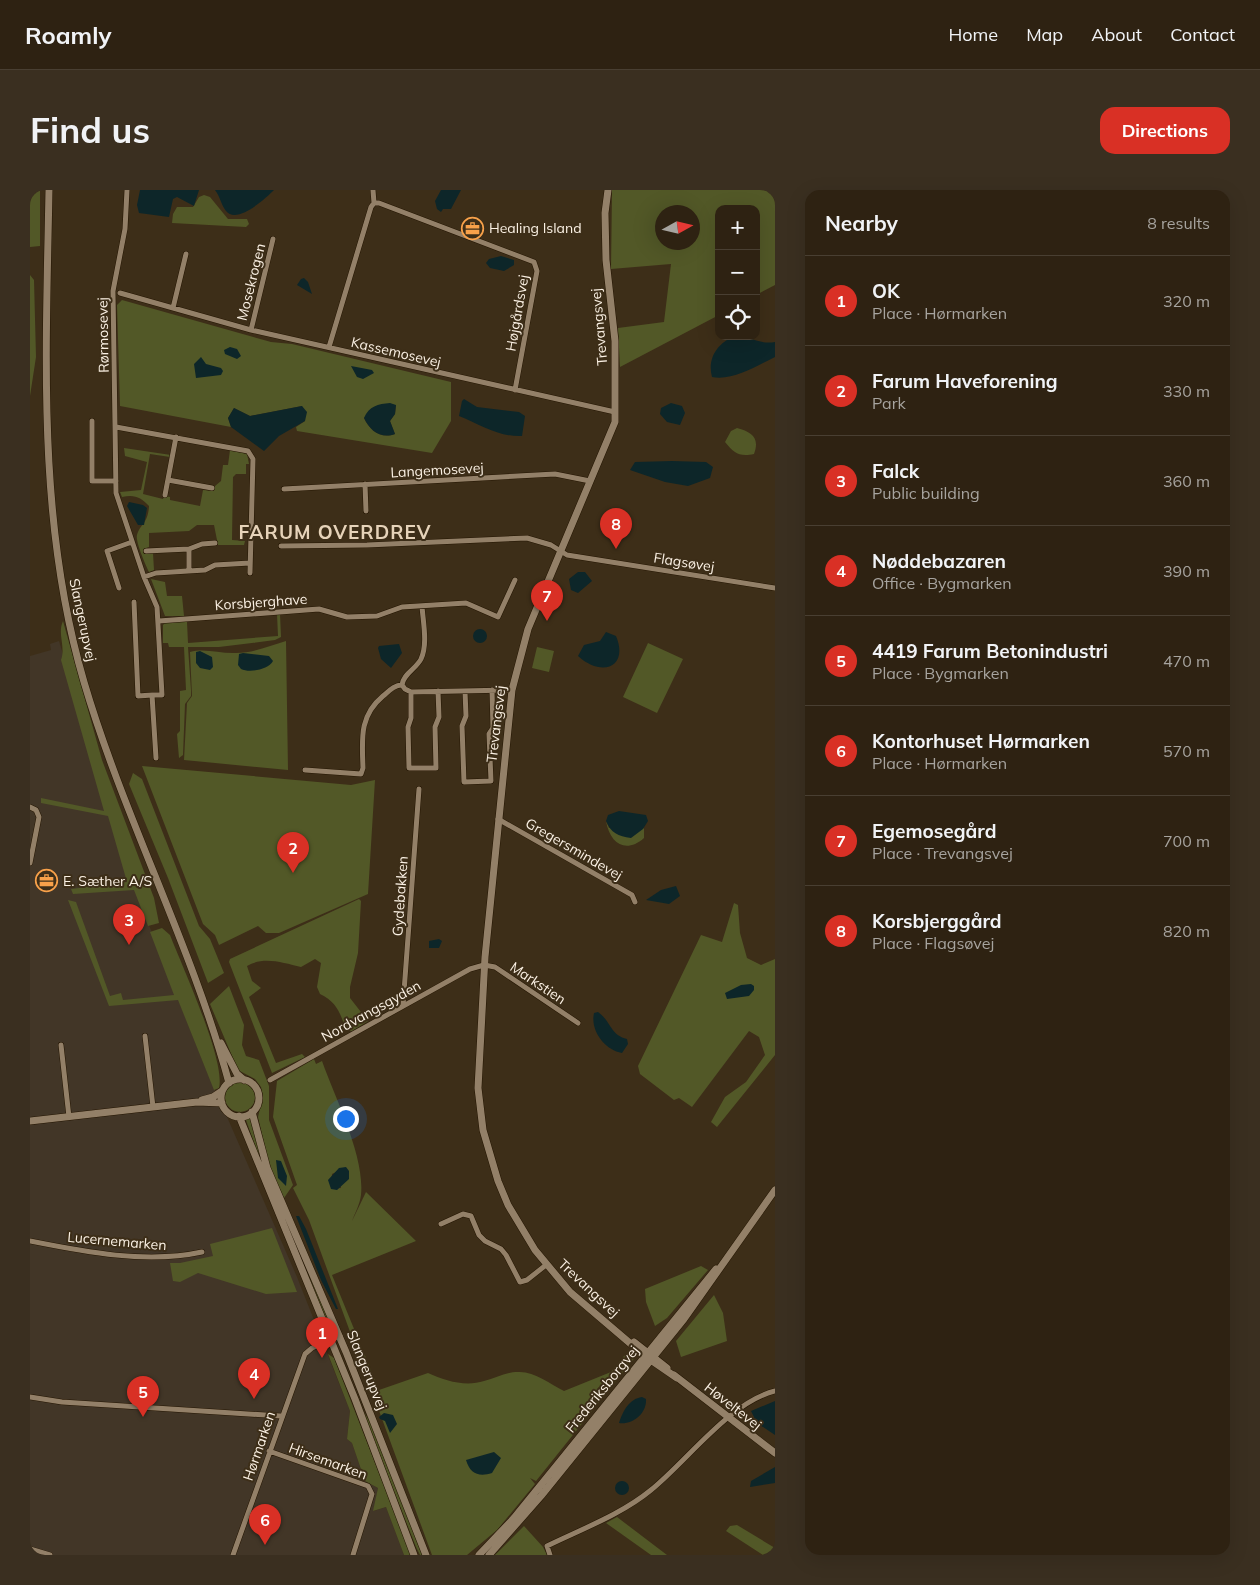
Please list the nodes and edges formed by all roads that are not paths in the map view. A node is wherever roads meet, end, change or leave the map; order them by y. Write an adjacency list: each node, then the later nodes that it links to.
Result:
1 (49, 190): 58 (street, Slangerupvej)
2 (128, 190): 15 (street, Rørmosevej)
3 (373, 190): 5 (street)
4 (608, 190): 13 (street, Trevangsvej)
5 (374, 204): 11 (street); 12 (street, Højgårdsvej)
6 (273, 238): 10 (street, Mosekrogen)
7 (186, 254): 9 (street)
8 (120, 293): 9 (street, Kassemosevej)
9 (173, 308): 10 (street, Kassemosevej)
10 (251, 330): 11 (street, Kassemosevej)
11 (329, 347): 12 (street, Kassemosevej)
12 (515, 390): 13 (street, Kassemosevej)
13 (615, 412): 19 (street, Trevangsvej)
14 (92, 421): 18 (street)
15 (116, 427): 16 (street); 18 (street, Rørmosevej)
16 (176, 437): 17 (street); 31 (street)
17 (168, 480): 21 (street); 23 (street)
18 (116, 481): 25 (street, Rørmosevej)
19 (590, 481): 20 (street, Langemosevej); 29 (street, Trevangsvej)
20 (365, 484): 22 (street, Langemosevej); 24 (street)
21 (212, 488)
22 (284, 489)
23 (165, 495)
24 (366, 511)
25 (132, 542): 34 (street, Rørmosevej); 36 (street)
26 (215, 543): 28 (street)
27 (281, 546): 29 (street, Flagsøvej)
28 (189, 549): 30 (street); 32 (street)
29 (561, 550): 37 (street, Flagsøvej); 43 (street, Trevangsvej)
30 (146, 551)
31 (250, 563): 32 (street); 33 (street)
32 (189, 571): 34 (street)
33 (250, 573)
34 (144, 577): 40 (street, Rørmosevej)
35 (516, 580): 39 (street, Korsbjerghave)
36 (119, 588)
37 (775, 588)
38 (134, 602): 47 (street)
39 (422, 606): 40 (street, Korsbjerghave); 41 (street)
40 (159, 620): 47 (street, Rørmosevej)
41 (402, 685): 46 (street); 49 (street)
42 (492, 690): 43 (street); 45 (street); 45 (street)
43 (512, 690): 52 (street, Trevangsvej)
44 (438, 691): 45 (street); 46 (street); 46 (street)
45 (465, 691)
46 (411, 692)
47 (152, 696): 48 (street)
48 (156, 758)
49 (305, 770)
50 (419, 788): 56 (street, Gydebakken)
51 (30, 807): 53 (street)
52 (498, 819): 54 (street, Gregersmindevej); 55 (street, Trevangsvej)
53 (30, 863)
54 (635, 902)
55 (484, 966): 56 (street, Nordvangsgyden); 57 (street, Markstien); 76 (street, Trevangsvej)
56 (403, 1005): 62 (street, Nordvangsgyden)
57 (578, 1024)
58 (215, 1032): 61 (street, Slangerupvej); 63 (street, Slangerupvej)
59 (145, 1036): 67 (street)
60 (62, 1045): 70 (street)
61 (244, 1080): 63 (street); 68 (street)
62 (270, 1080)
63 (229, 1083): 64 (street)
64 (222, 1091): 65 (street); 66 (street)
65 (198, 1102): 66 (street); 67 (street)
66 (222, 1103): 69 (street)
67 (153, 1107): 70 (street)
68 (252, 1112): 69 (street); 77 (street, Slangerupvej)
69 (239, 1116): 78 (street, Slangerupvej)
70 (69, 1117): 71 (street)
71 (30, 1122)
72 (775, 1190): 79 (street, Frederiksborgvej)
73 (441, 1224): 76 (street, Trevangsvej)
74 (30, 1241): 75 (street, Lucernemarken)
75 (202, 1252)
76 (546, 1266): 79 (street, Trevangsvej)
77 (340, 1336): 78 (street, Hørmarken); 93 (street, Slangerupvej)
78 (330, 1339): 82 (street, Hørmarken); 86 (street, Slangerupvej)
79 (649, 1356): 83 (street, Høveltevej); 94 (street, Frederiksborgvej); 95 (street, Frederiksborgvej)
80 (775, 1391): 83 (street)
81 (30, 1397): 82 (street)
82 (281, 1416): 84 (street, Hørmarken)
83 (728, 1418): 85 (street, Høveltevej); 96 (street)
84 (269, 1451): 89 (street, Hørmarken); 90 (street, Hirsemarken)
85 (775, 1453)
86 (401, 1522): 91 (street, Slangerupvej); 92 (street)
87 (30, 1549): 88 (street)
88 (50, 1555)
89 (233, 1555)
90 (353, 1555)
91 (414, 1555)
92 (418, 1555)
93 (426, 1555)
94 (479, 1555)
95 (488, 1555)
96 (550, 1555)

